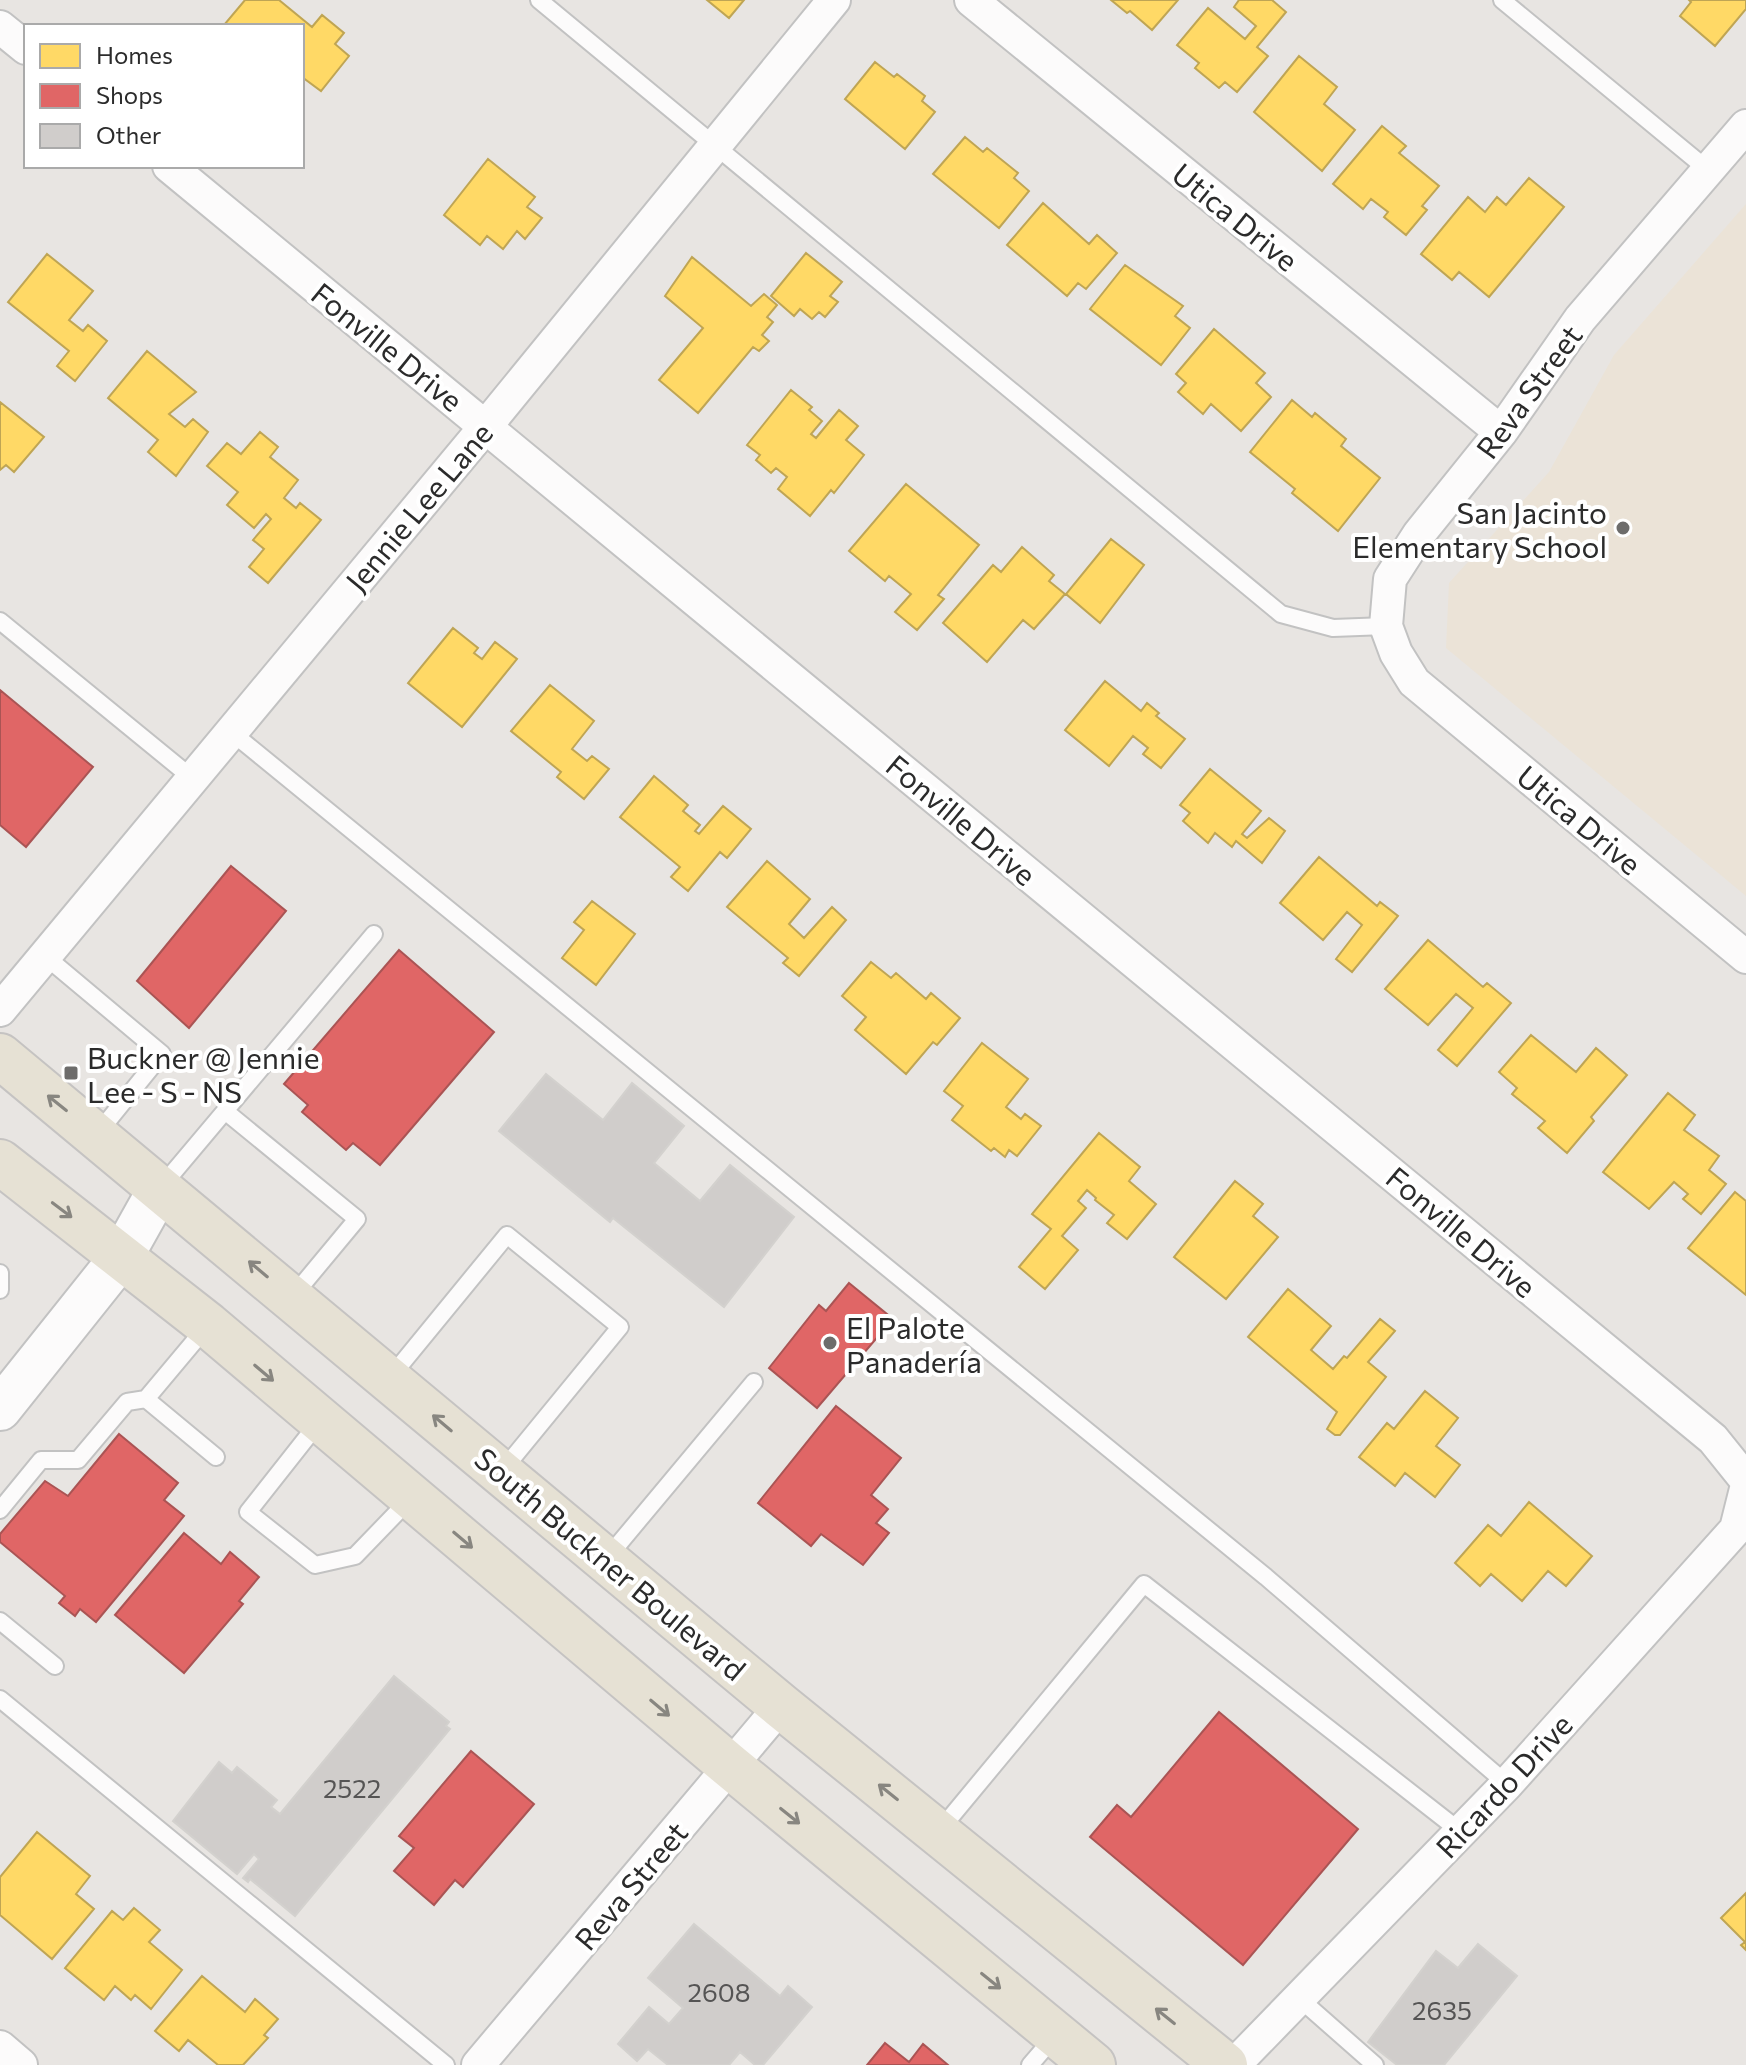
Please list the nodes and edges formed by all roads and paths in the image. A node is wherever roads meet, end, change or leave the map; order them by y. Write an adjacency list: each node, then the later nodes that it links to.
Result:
1 (539, 0): 8 (lane)
2 (834, 0): 8 (street, Jennie Lee Lane)
3 (971, 0): 12 (street, Utica Drive)
4 (1502, 0): 10 (lane)
5 (0, 27): 6 (street)
6 (24, 46)
7 (1746, 126): 10 (street, Reva Street)
8 (716, 145): 11 (street, Jennie Lee Lane); 14 (lane)
9 (171, 168): 11 (street, Fonville Drive)
10 (1708, 170): 12 (street, Reva Street)
11 (486, 426): 16 (street, Jennie Lee Lane); 39 (street, Fonville Drive)
12 (1501, 432): 14 (street, Reva Street)
13 (0, 621): 17 (lane)
14 (1386, 626): 15 (street, Reva Street)
15 (1414, 682): 20 (street, Utica Drive)
16 (230, 731): 17 (street, Jennie Lee Lane); 49 (lane)
17 (192, 778): 19 (street, Jennie Lee Lane)
18 (374, 934): 23 (lane)
19 (45, 956): 21 (street, Jennie Lee Lane); 24 (lane)
20 (1746, 957)
21 (0, 1010)
22 (0, 1056): 24 (main road, South Buckner Boulevard, one-way to 22)
23 (225, 1111): 26 (lane); 30 (lane)
24 (96, 1135): 26 (main road, South Buckner Boulevard)
25 (3, 1172): 27 (main road, one-way to 27)
26 (160, 1188): 27 (street); 30 (main road, South Buckner Boulevard, one-way to 26)
27 (122, 1256): 31 (main road); 35 (street)
28 (0, 1273): 29 (lane)
29 (0, 1290)
30 (292, 1297): 32 (main road, South Buckner Boulevard)
31 (208, 1325): 34 (lane); 36 (main road, one-way to 36)
32 (389, 1379): 38 (main road, South Buckner Boulevard, one-way to 32); 38 (lane)
33 (754, 1382): 43 (lane)
34 (146, 1399): 37 (lane); 42 (lane)
35 (2, 1401)
36 (320, 1420): 41 (main road); 41 (lane)
37 (216, 1457)
38 (501, 1472): 43 (main road, South Buckner Boulevard)
39 (1746, 1480)
40 (1746, 1489): 49 (street, Ricardo Drive)
41 (412, 1497): 48 (main road, one-way to 48)
42 (0, 1510)
43 (606, 1559): 47 (main road, South Buckner Boulevard)
44 (0, 1621): 45 (lane)
45 (55, 1666)
46 (0, 1699): 56 (lane)
47 (781, 1706): 48 (street, Reva Street); 50 (main road, South Buckner Boulevard, one-way to 47)
48 (730, 1766): 54 (main road, one-way to 54); 57 (street, Reva Street)
49 (1507, 1784): 51 (street, Ricardo Drive)
50 (938, 1832): 51 (lane); 59 (main road, South Buckner Boulevard, one-way to 50)
51 (1461, 1832): 52 (street, Ricardo Drive)
52 (1300, 1999): 60 (street, Ricardo Drive); 61 (lane)
53 (0, 2047): 55 (street)
54 (1043, 2049): 58 (main road)
55 (21, 2065)
56 (446, 2065)
57 (478, 2065)
58 (1093, 2065)
59 (1225, 2065)
60 (1234, 2065)
61 (1375, 2065)

